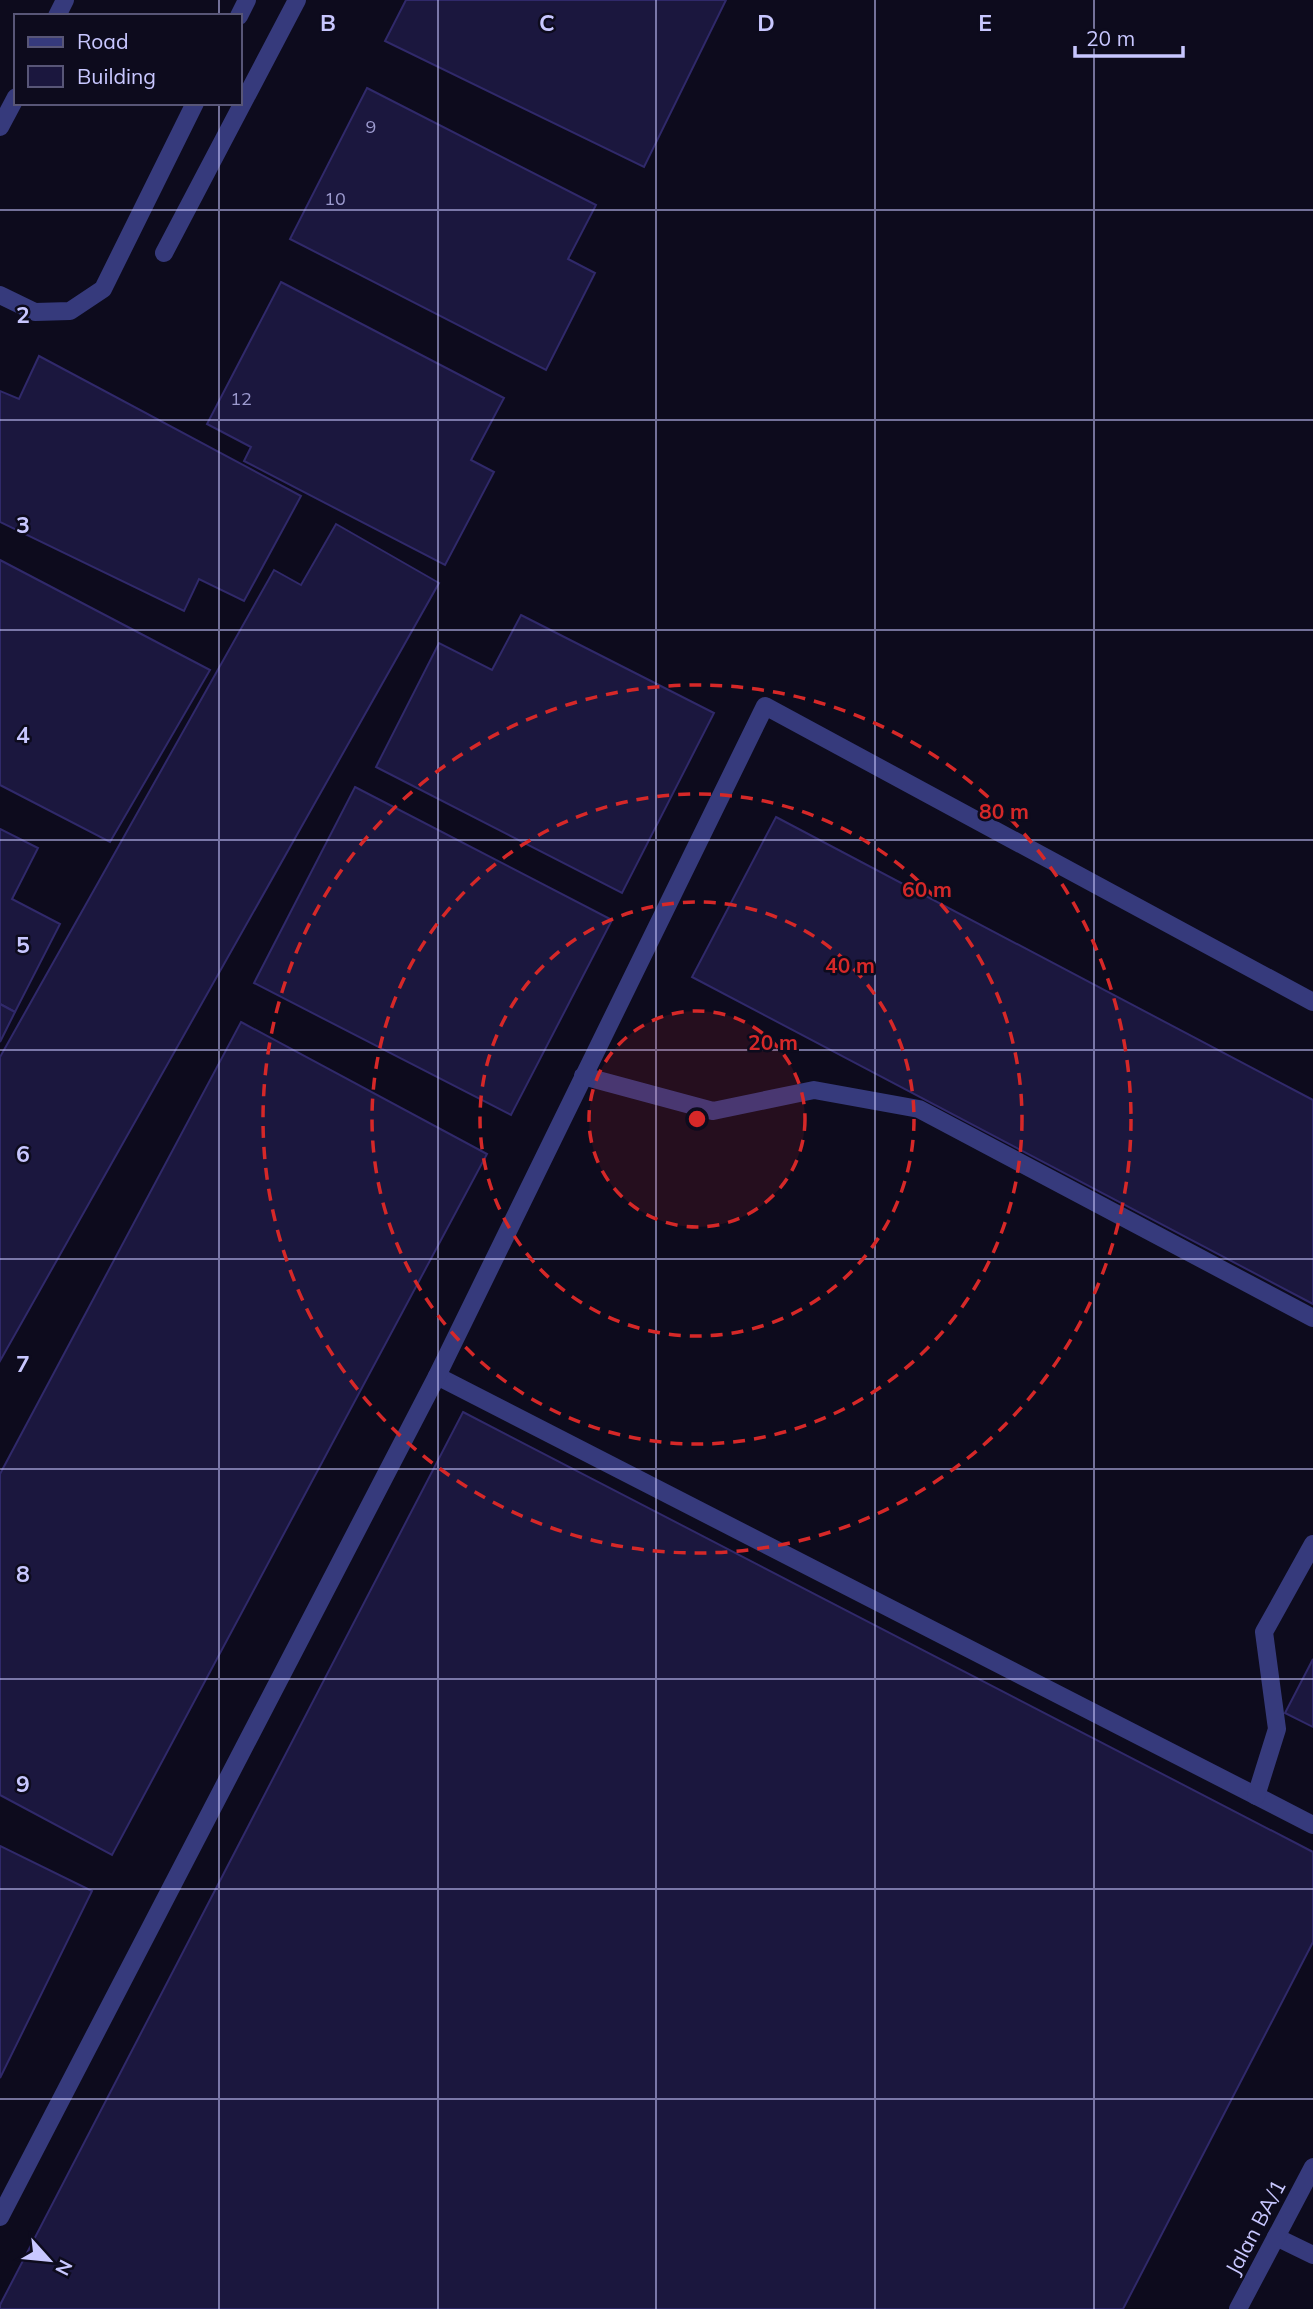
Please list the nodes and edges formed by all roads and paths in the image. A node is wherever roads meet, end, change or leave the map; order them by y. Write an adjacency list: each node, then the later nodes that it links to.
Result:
1 (297, 0): 5 (street)
2 (14, 101): 6 (street)
3 (194, 105): 8 (street)
4 (242, 105): 7 (street)
5 (242, 105)
6 (0, 127)
7 (164, 253)
8 (0, 295)
9 (1313, 1002): 10 (street)
10 (583, 1076): 11 (street); 12 (street)
11 (1313, 1318)
12 (438, 1376): 14 (street); 17 (street)
13 (1313, 1544): 14 (street)
14 (1256, 1796): 15 (street)
15 (1313, 1825)
16 (1313, 2167): 18 (street, Jalan BA/1)
17 (0, 2217)
18 (1276, 2237): 19 (street); 20 (street, Jalan BA/1)
19 (1313, 2255)
20 (1238, 2309)

